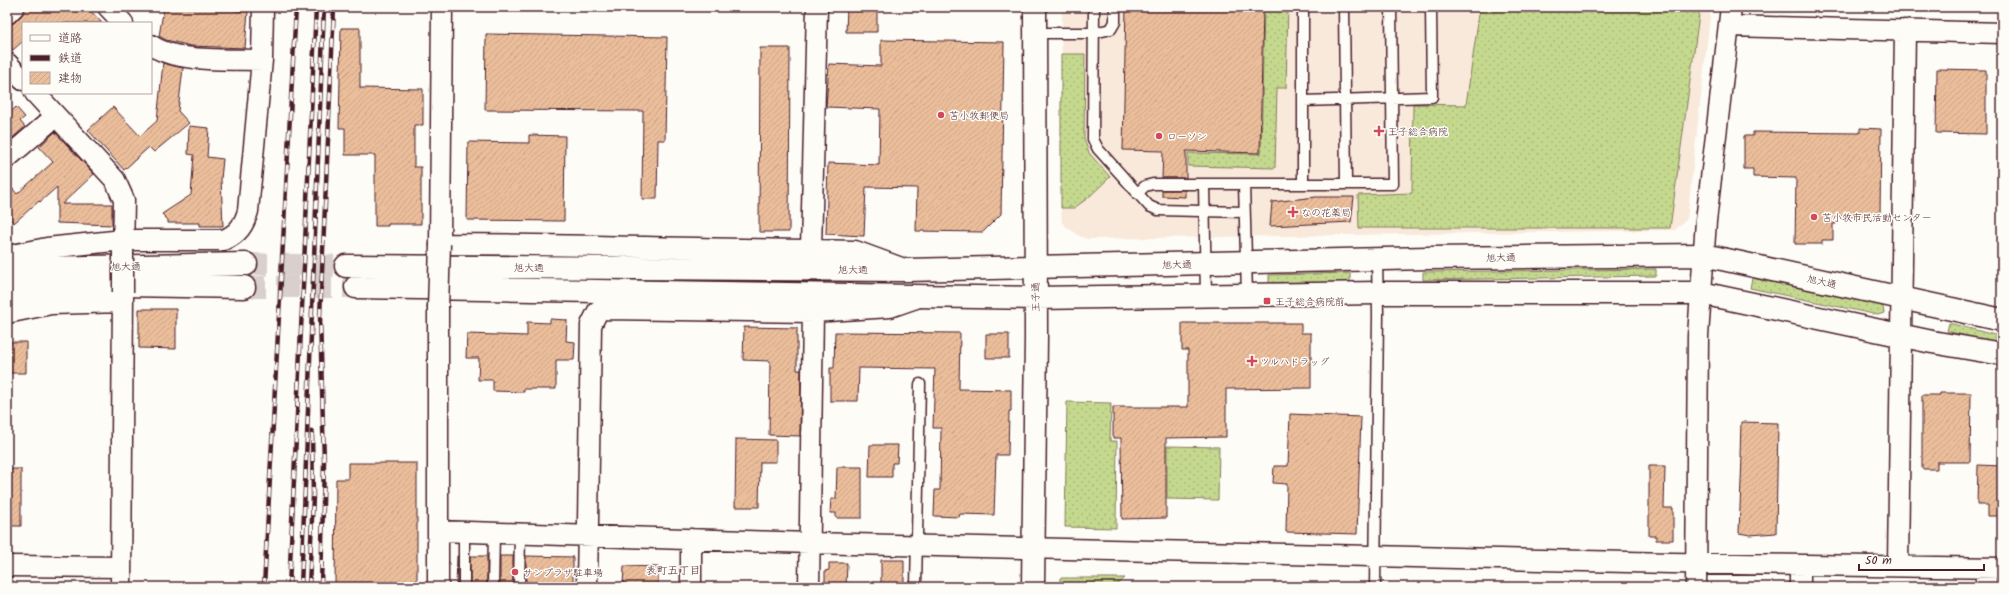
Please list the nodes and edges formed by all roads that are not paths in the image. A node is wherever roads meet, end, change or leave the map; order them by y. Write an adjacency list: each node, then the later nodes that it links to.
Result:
1 (14, 7): 13 (street)
2 (108, 7): 15 (street)
3 (263, 7): 21 (street)
4 (442, 7): 37 (street)
5 (817, 7): 39 (street)
6 (1035, 7): 17 (street, 王子通)
7 (1094, 7): 19 (lane)
8 (1115, 7): 19 (lane)
9 (1303, 7): 27 (lane)
10 (1344, 7): 26 (lane)
11 (1391, 7): 25 (lane)
12 (1431, 7): 25 (lane)
13 (7, 14)
14 (1730, 16): 16 (street); 40 (street)
15 (122, 22)
16 (1905, 30): 18 (street); 60 (street)
17 (1034, 33): 19 (lane); 47 (street, 王子通)
18 (2002, 33)
19 (1094, 34): 34 (lane)
20 (152, 46): 21 (street)
21 (262, 60): 38 (street)
22 (7, 63): 23 (street)
23 (22, 79)
24 (36, 94): 28 (street)
25 (1392, 98): 26 (lane); 33 (lane)
26 (1345, 99): 27 (lane); 33 (lane)
27 (1303, 100): 32 (lane)
28 (56, 116): 29 (street); 38 (street)
29 (7, 158)
30 (1204, 184): 31 (lane); 34 (lane); 35 (lane)
31 (1244, 184): 32 (lane); 36 (lane)
32 (1303, 184): 33 (lane)
33 (1346, 184)
34 (1137, 194): 35 (lane)
35 (1204, 212): 36 (lane); 44 (lane)
36 (1244, 212): 43 (lane)
37 (440, 244): 39 (street); 67 (street, bridge)
38 (123, 247): 41 (street); 58 (street, bridge)
39 (811, 250): 48 (street)
40 (1704, 255): 42 (street, 旭大通); 53 (street); 60 (street, 旭大通)
41 (7, 256)
42 (1377, 259): 43 (street, 旭大通); 52 (lane)
43 (1246, 262): 44 (street, 旭大通); 55 (lane)
44 (1205, 263): 47 (street, 旭大通); 57 (lane)
45 (246, 264): 49 (street, 旭大通)
46 (346, 266): 48 (street, 旭大通)
47 (1035, 267): 48 (street, 旭大通); 59 (street, 王子通)
48 (907, 270)
49 (7, 274)
50 (244, 287): 54 (street, 旭大通)
51 (356, 287): 56 (street)
52 (1378, 293): 53 (street); 55 (street); 76 (lane)
53 (1701, 293): 64 (street); 77 (street)
54 (7, 295)
55 (1246, 295): 57 (street)
56 (924, 296): 59 (street); 61 (street)
57 (1206, 296): 59 (street)
58 (123, 297): 62 (street); 80 (street)
59 (1035, 298): 75 (street, 王子通)
60 (1902, 299): 63 (street, 旭大通); 64 (street)
61 (813, 312): 71 (street); 73 (street)
62 (7, 313)
63 (2002, 320)
64 (1902, 336): 65 (street); 81 (street)
65 (2002, 354)
66 (920, 384): 74 (lane)
67 (438, 531): 68 (street); 84 (street)
68 (464, 532): 69 (street); 85 (lane)
69 (494, 533): 70 (street); 86 (lane)
70 (520, 534): 71 (street); 87 (lane)
71 (588, 536): 72 (street); 88 (street)
72 (691, 539): 73 (street); 89 (street)
73 (809, 543): 74 (street); 90 (street)
74 (917, 545): 75 (street); 91 (lane)
75 (1033, 548): 76 (street); 92 (street, 王子通)
76 (1376, 556): 77 (street); 93 (lane)
77 (1696, 564): 78 (street); 94 (street)
78 (1800, 565): 81 (street); 95 (street)
79 (7, 566): 80 (street)
80 (121, 566): 83 (street)
81 (1898, 566): 82 (street)
82 (1991, 574)
83 (121, 587)
84 (438, 587)
85 (464, 587)
86 (493, 587)
87 (519, 587)
88 (587, 587)
89 (691, 587)
90 (809, 587)
91 (916, 587)
92 (1032, 587)
93 (1375, 587)
94 (1696, 587)
95 (1800, 587)

